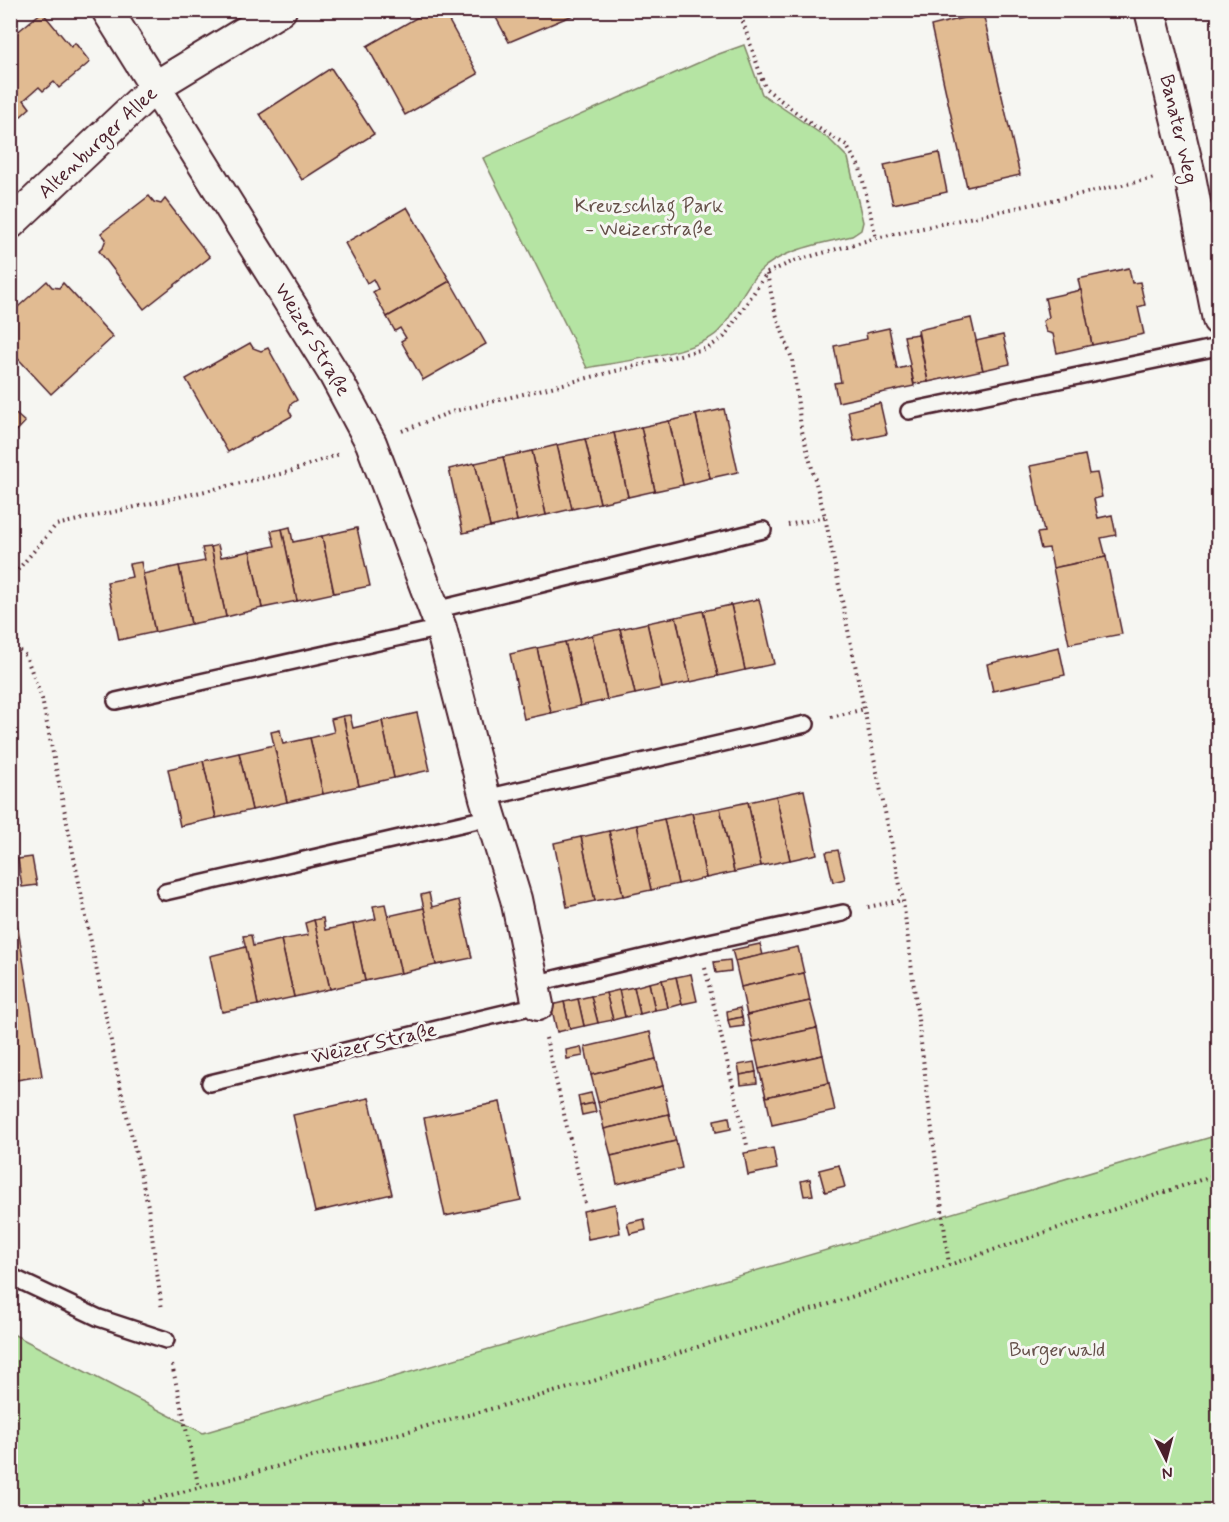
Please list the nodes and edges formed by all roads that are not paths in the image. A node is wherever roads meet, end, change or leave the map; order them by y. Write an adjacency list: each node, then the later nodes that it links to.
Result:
1 (107, 10): 4 (street, Weizer Straße)
2 (281, 10): 4 (street, Altenburger Allee)
3 (1150, 10): 6 (street, Banater Weg)
4 (156, 86): 5 (street, Altenburger Allee); 10 (street, Weizer Straße)
5 (10, 224)
6 (1218, 320)
7 (1218, 347): 8 (lane)
8 (909, 411)
9 (764, 530): 10 (lane)
10 (438, 619): 11 (lane); 13 (street, Weizer Straße)
11 (116, 701)
12 (806, 724): 13 (lane)
13 (488, 807): 14 (lane); 16 (street, Weizer Straße)
14 (165, 892)
15 (843, 913): 16 (lane, Weizer Straße)
16 (536, 995): 17 (lane, Weizer Straße)
17 (210, 1083)
18 (10, 1276): 19 (lane)
19 (166, 1340)

